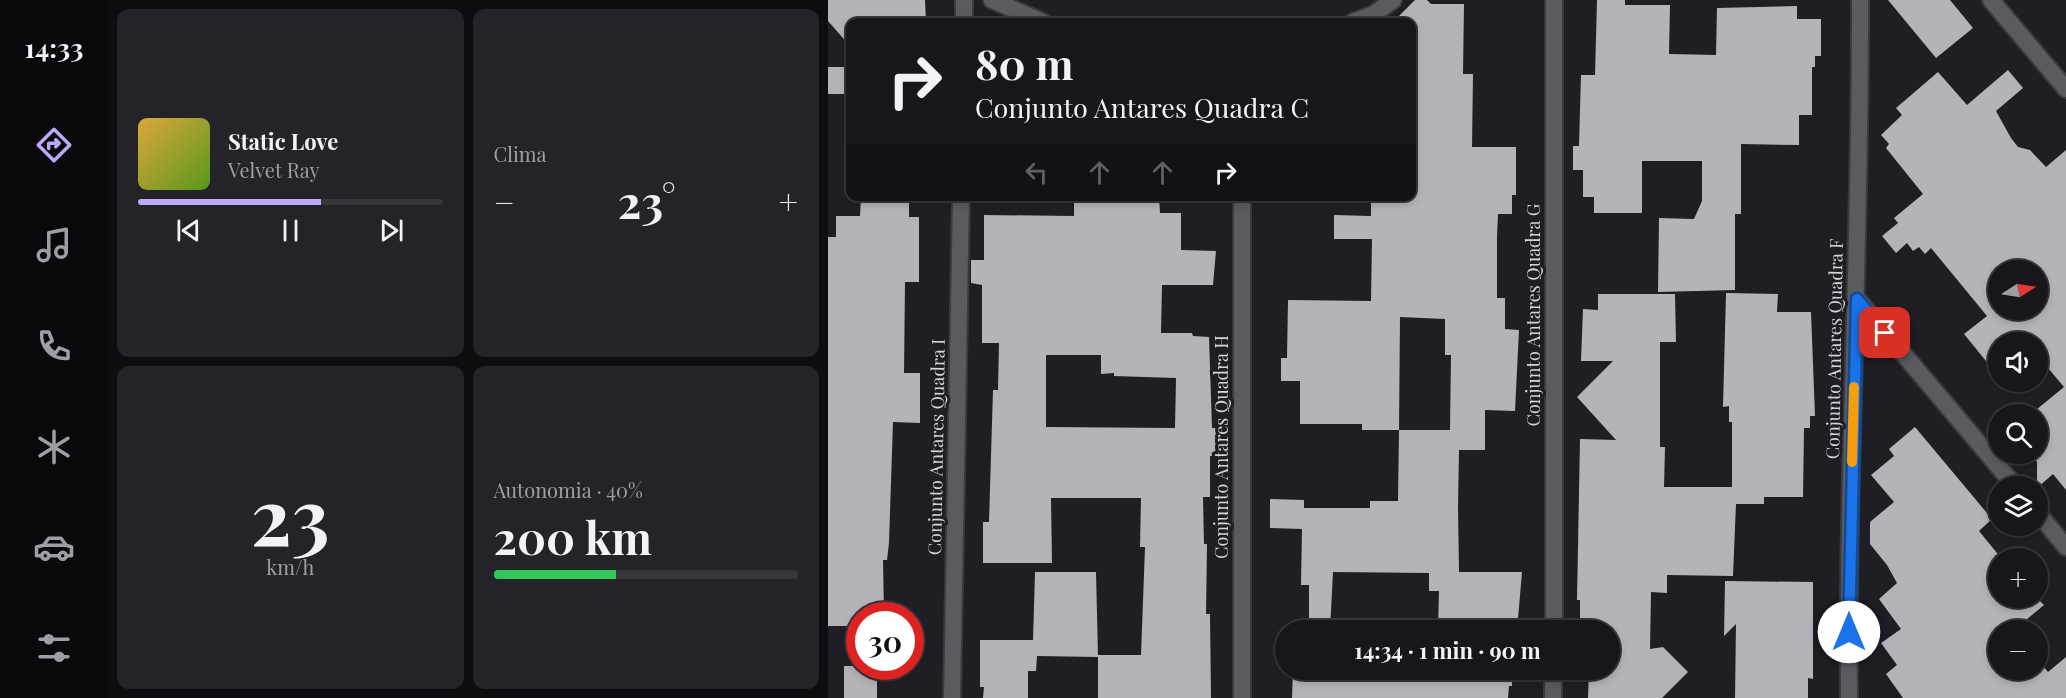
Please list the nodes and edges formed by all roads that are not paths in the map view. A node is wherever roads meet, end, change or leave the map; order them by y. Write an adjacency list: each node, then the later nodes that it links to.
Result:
1 (964, 0): 7 (street)
2 (992, 0): 8 (street)
3 (1393, 0): 9 (street)
4 (1554, 0): 17 (street, Conjunto Antares Quadra G)
5 (1860, 0): 13 (street, Conjunto Antares Quadra F)
6 (1991, 0): 10 (street)
7 (964, 18)
8 (1034, 18)
9 (1364, 18)
10 (2066, 89)
11 (961, 201): 19 (street, Conjunto Antares Quadra I)
12 (1242, 201): 20 (street, Conjunto Antares Quadra H)
13 (1857, 299): 14 (street); 22 (street, Conjunto Antares Quadra F)
14 (2007, 476)
15 (2048, 526): 16 (street)
16 (2066, 547)
17 (1554, 620)
18 (1553, 680): 21 (street)
19 (952, 698)
20 (1242, 698)
21 (1553, 698)
22 (1849, 698)

